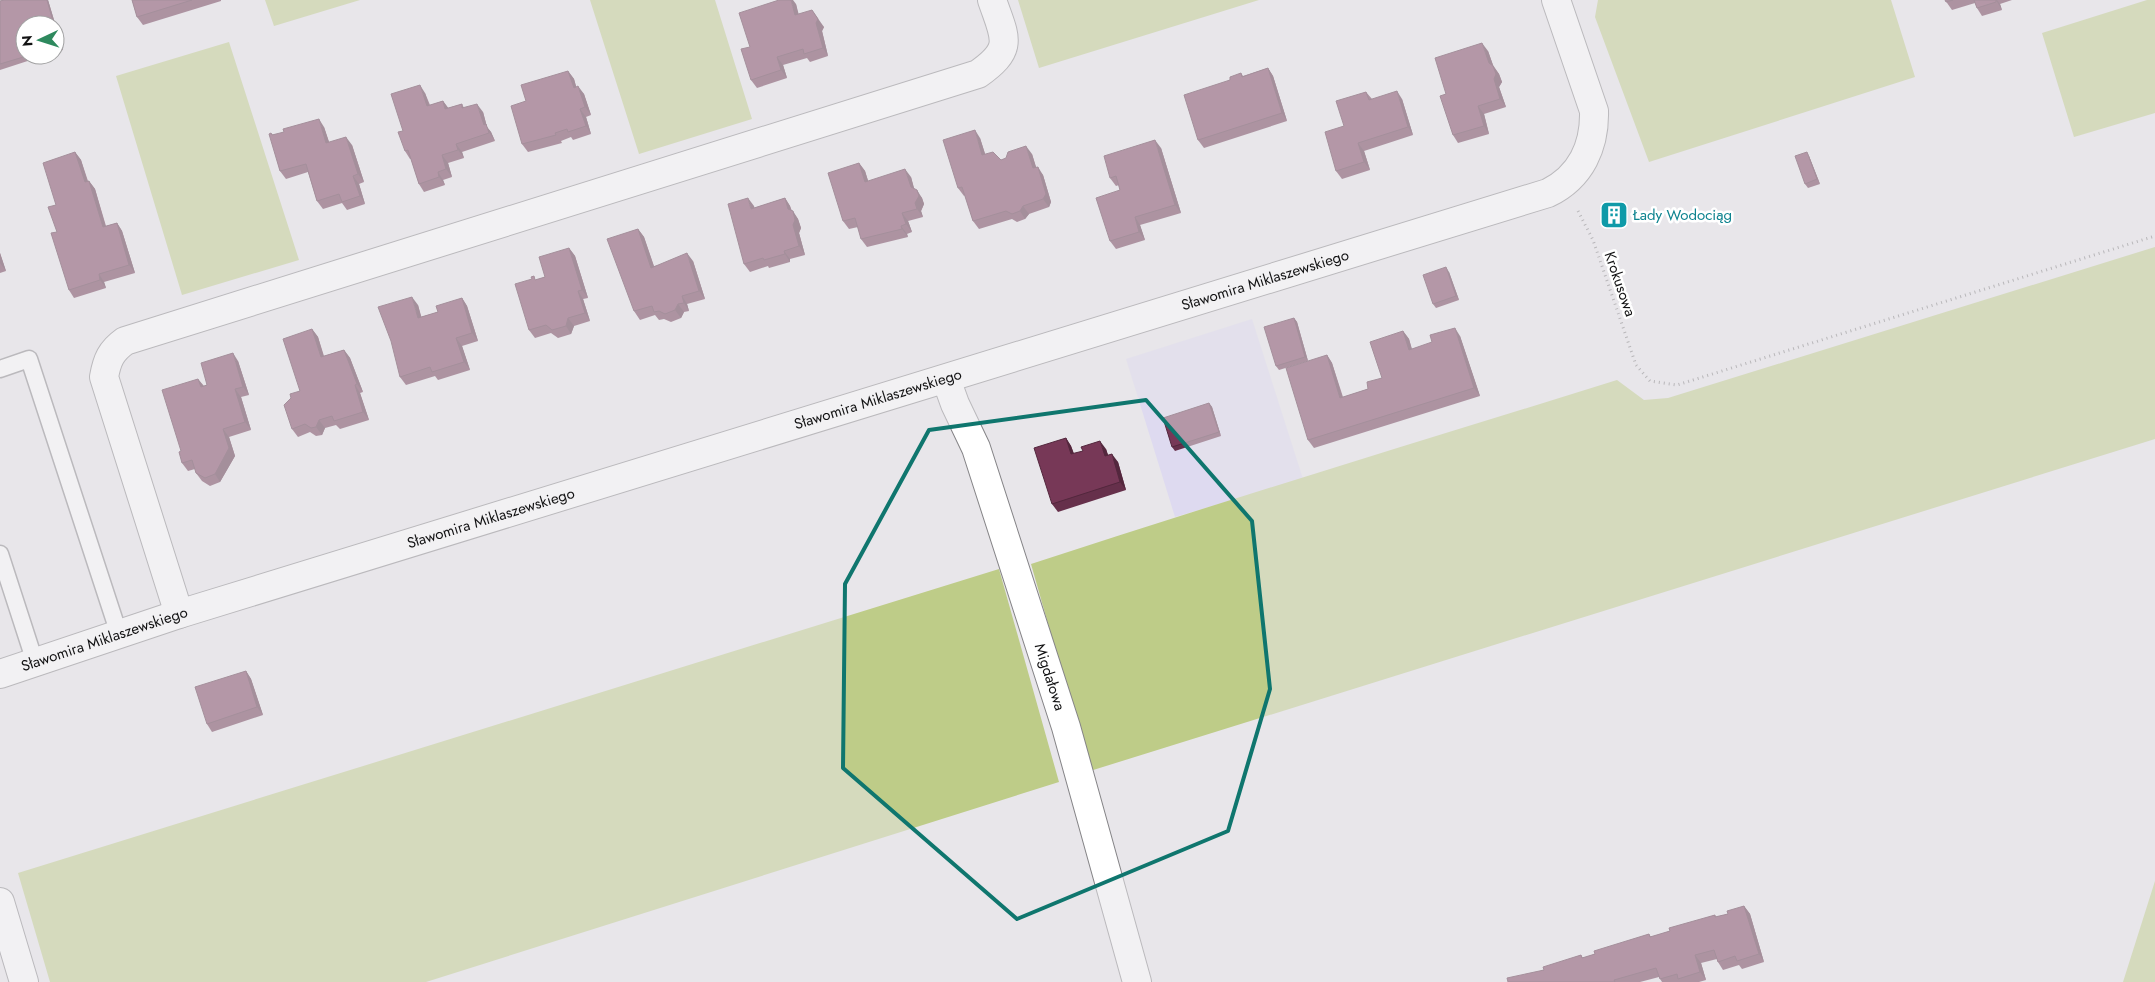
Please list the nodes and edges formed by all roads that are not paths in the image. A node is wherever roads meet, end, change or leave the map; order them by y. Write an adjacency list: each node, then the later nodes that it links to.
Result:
1 (992, 0): 6 (street)
2 (1556, 0): 4 (street, Sławomira Miklaszewskiego)
3 (0, 370): 7 (lane)
4 (946, 379): 6 (street, Sławomira Miklaszewskiego); 12 (street, Migdałowa)
5 (0, 554): 8 (lane)
6 (179, 614): 7 (street, Sławomira Miklaszewskiego)
7 (119, 634): 8 (street, Sławomira Miklaszewskiego)
8 (35, 662): 9 (street, Sławomira Miklaszewskiego)
9 (0, 674)
10 (0, 902): 11 (street)
11 (24, 982)
12 (1137, 982)

